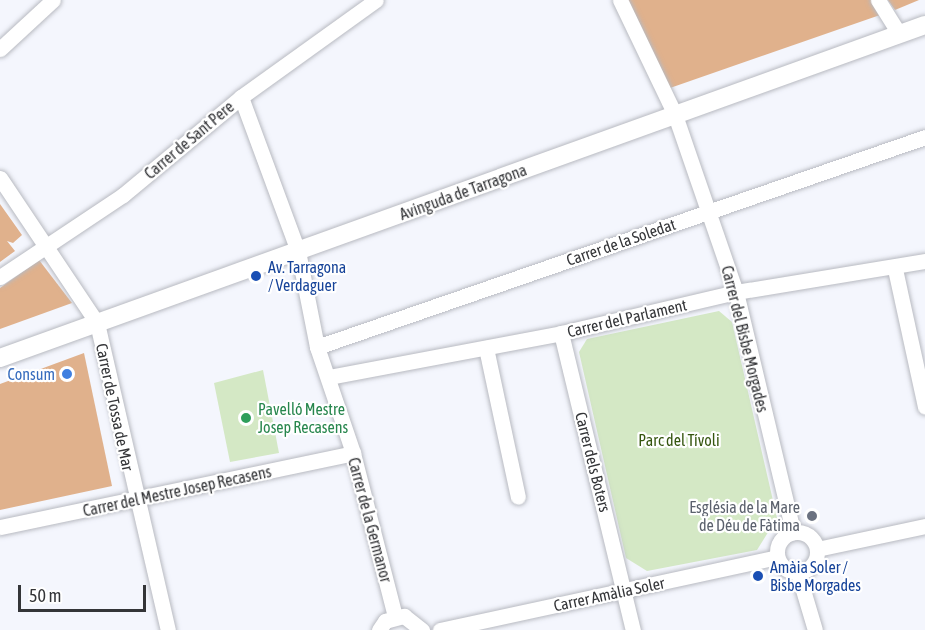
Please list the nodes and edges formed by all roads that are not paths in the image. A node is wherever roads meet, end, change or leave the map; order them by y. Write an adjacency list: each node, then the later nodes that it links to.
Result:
1 (52, 0): 7 (street)
2 (376, 0): 8 (street, Carrer de Sant Pere)
3 (620, 0): 9 (street, Carrer del Bisbe Morgades)
4 (878, 0): 6 (street)
5 (925, 25): 6 (street, Avinguda de Tarragona)
6 (899, 34): 9 (street, Avinguda de Tarragona)
7 (0, 49)
8 (241, 97): 13 (street, Carrer de Sant Pere); 14 (street, Carrer de la Germanor)
9 (675, 115): 12 (street, Carrer del Bisbe Morgades); 14 (street, Avinguda de Tarragona)
10 (925, 137): 12 (street, Carrer de la Soledat)
11 (0, 178): 13 (street)
12 (709, 212): 18 (street, Carrer del Bisbe Morgades); 21 (street, Carrer de la Soledat)
13 (46, 244): 17 (street, Carrer de Sant Pere); 19 (street)
14 (298, 251): 19 (street, Avinguda de Tarragona); 21 (street, Carrer de la Germanor)
15 (925, 261): 16 (street, Carrer del Parlament)
16 (895, 269): 18 (street, Carrer del Parlament); 25 (street)
17 (0, 277)
18 (736, 292): 20 (street, Carrer del Parlament); 31 (street, Carrer del Bisbe Morgades)
19 (97, 323): 23 (street, Avinguda de Tarragona); 28 (street, Carrer de Tossa de Mar)
20 (561, 333): 22 (street, Carrer del Parlament); 35 (street, Carrer dels Boters)
21 (317, 347): 24 (street, Carrer de la Germanor)
22 (486, 348): 24 (street, Carrer del Parlament); 27 (street)
23 (0, 358)
24 (329, 377): 26 (street, Carrer de la Germanor)
25 (925, 407)
26 (353, 453): 28 (street, Carrer del Mestre Josep Recasens); 36 (street, Carrer de la Germanor)
27 (518, 497)
28 (135, 501): 29 (street, Carrer del Mestre Josep Recasens); 37 (street, Carrer de Tossa de Mar)
29 (0, 526)
30 (925, 526): 32 (street)
31 (793, 532): 32 (street); 33 (street)
32 (817, 549): 34 (street)
33 (777, 557): 34 (street); 35 (street, Carrer Amàlia Soler)
34 (798, 573): 42 (street)
35 (624, 592): 40 (street, Carrer Amàlia Soler); 41 (street, Carrer dels Boters)
36 (395, 616): 38 (street); 39 (street)
37 (168, 630)
38 (379, 630)
39 (422, 630)
40 (440, 630)
41 (633, 630)
42 (815, 630)

